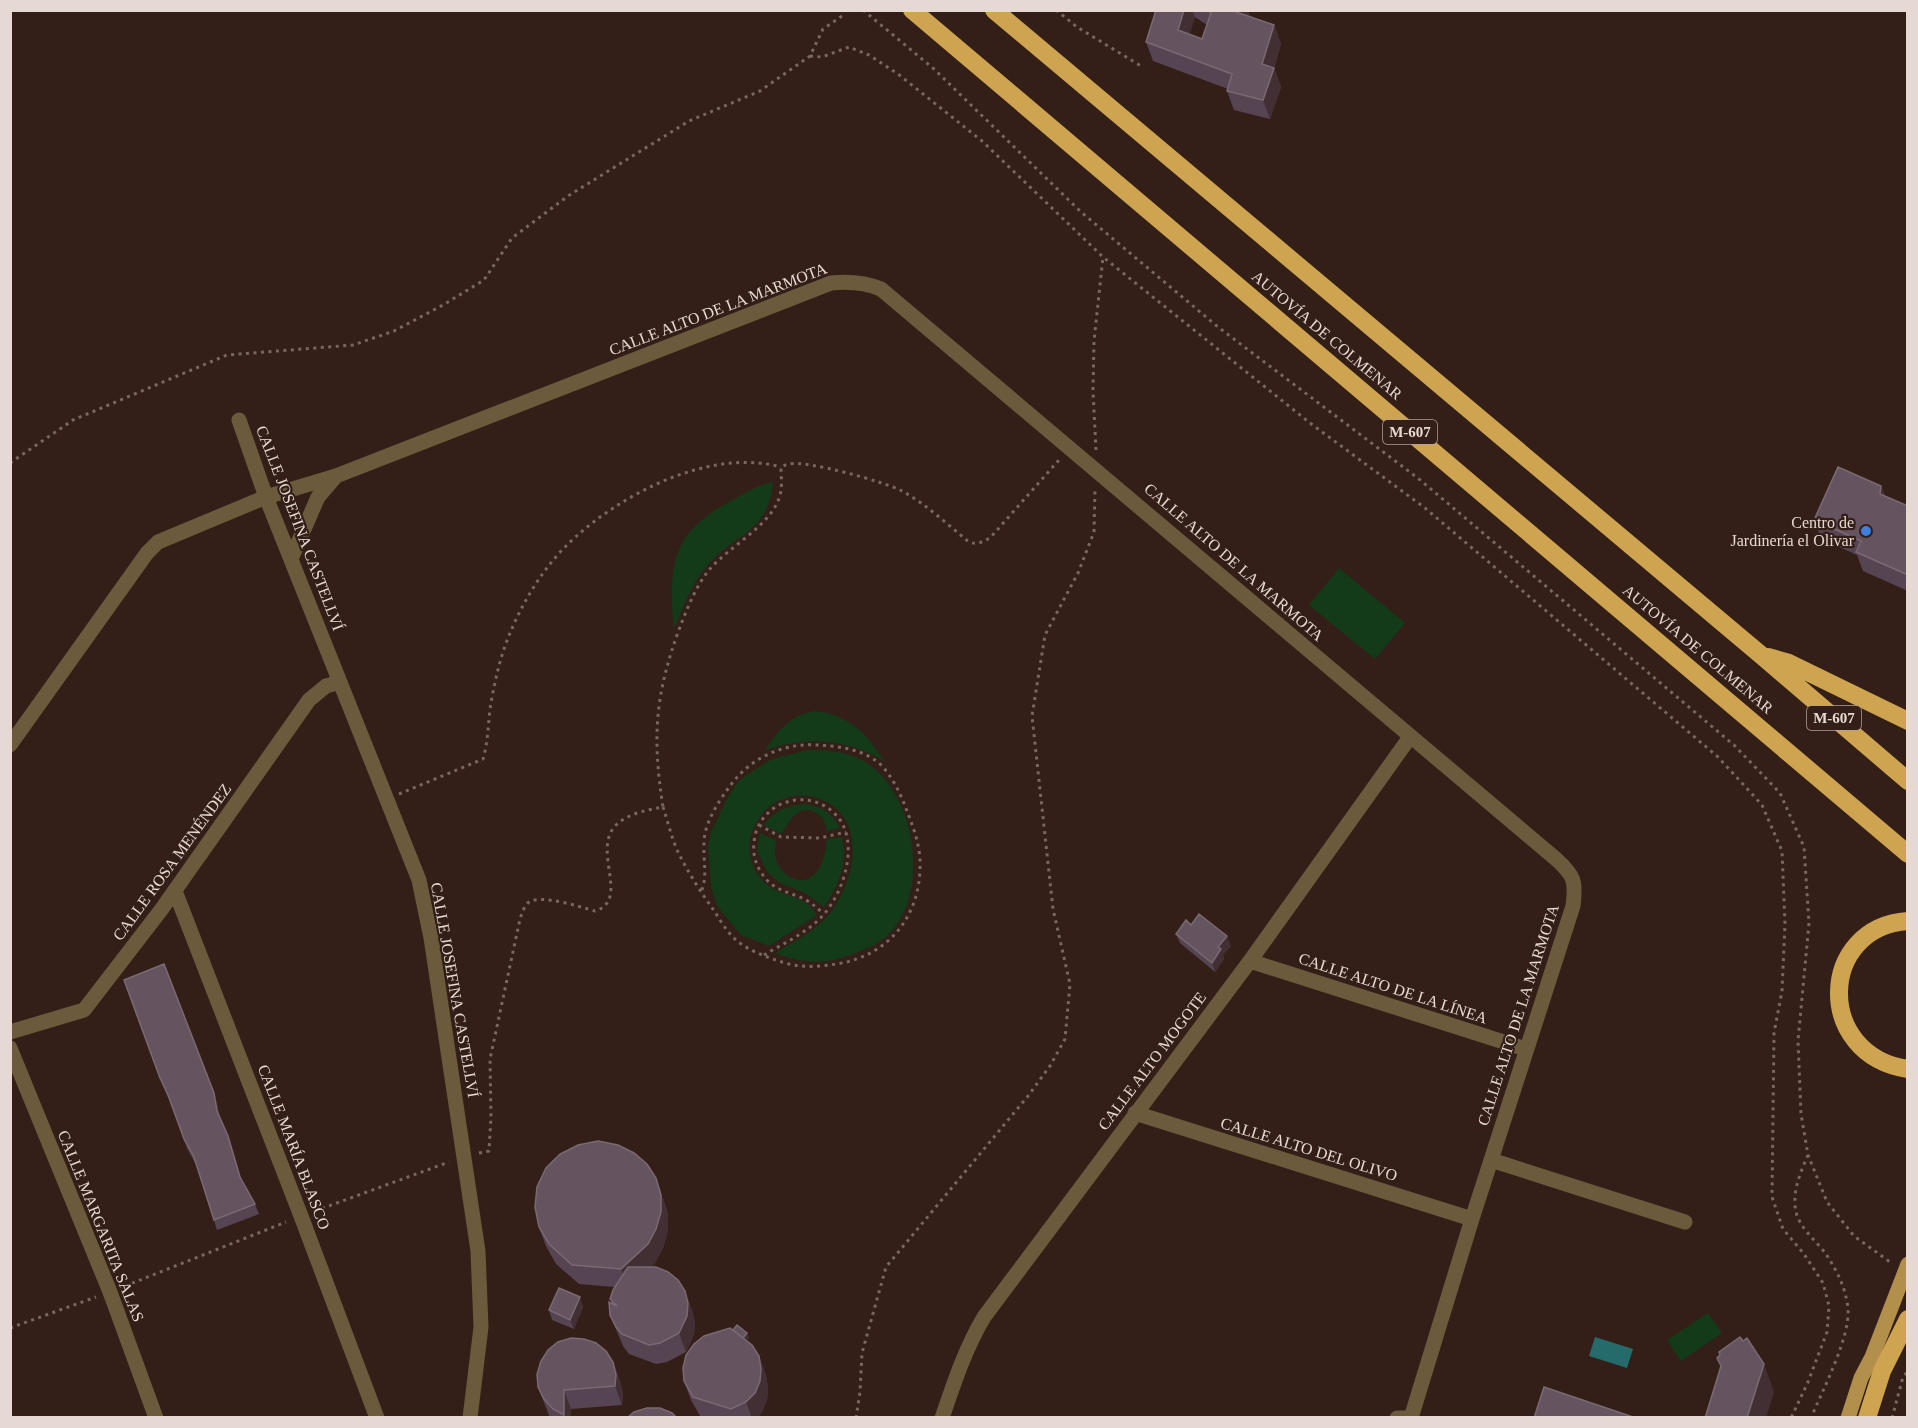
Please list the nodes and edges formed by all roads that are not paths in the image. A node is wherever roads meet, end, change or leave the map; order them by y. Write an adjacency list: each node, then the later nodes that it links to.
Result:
1 (912, 10): 13 (highway, AUTOVÍA DE COLMENAR / M-607)
2 (994, 10): 7 (highway, AUTOVÍA DE COLMENAR / M-607)
3 (239, 420): 5 (street, CALLE JOSEFINA CASTELLVÍ)
4 (336, 476): 5 (street, CALLE ALTO DE LA MARMOTA); 6 (street, CALLE ALTO DE LA MARMOTA); 10 (street, CALLE ALTO DE LA MARMOTA)
5 (266, 496): 6 (street, CALLE JOSEFINA CASTELLVÍ); 11 (street)
6 (291, 559): 8 (street, CALLE JOSEFINA CASTELLVÍ)
7 (1761, 655): 9 (highway); 12 (highway, AUTOVÍA DE COLMENAR / M-607)
8 (340, 682): 14 (street, CALLE ROSA MENÉNDEZ); 30 (street, CALLE JOSEFINA CASTELLVÍ)
9 (1908, 721)
10 (1410, 736): 16 (street, CALLE ALTO MOGOTE); 19 (street, CALLE ALTO DE LA MARMOTA)
11 (10, 745)
12 (1908, 781)
13 (1908, 854)
14 (175, 891): 17 (street, CALLE ROSA MENÉNDEZ); 29 (street, CALLE MARÍA BLASCO)
15 (1908, 921): 20 (highway)
16 (1250, 961): 19 (street, CALLE ALTO DE LA LÍNEA); 21 (street, CALLE ALTO MOGOTE)
17 (10, 1032)
18 (10, 1048): 28 (street, CALLE MARGARITA SALAS)
19 (1526, 1049): 22 (street, CALLE ALTO DE LA MARMOTA)
20 (1908, 1069)
21 (1135, 1113): 23 (street, CALLE ALTO DEL OLIVO); 31 (street, CALLE ALTO MOGOTE)
22 (1491, 1160): 23 (street, CALLE ALTO DE LA MARMOTA); 24 (street)
23 (1472, 1219): 33 (street, CALLE ALTO DE LA MARMOTA)
24 (1685, 1222)
25 (1908, 1264): 27 (main road)
26 (1908, 1319): 36 (highway)
27 (1872, 1357): 34 (main road); 35 (main road)
28 (156, 1418)
29 (377, 1418)
30 (470, 1418)
31 (942, 1418)
32 (1397, 1418): 33 (street)
33 (1409, 1418)
34 (1848, 1418)
35 (1861, 1418)
36 (1867, 1418)

